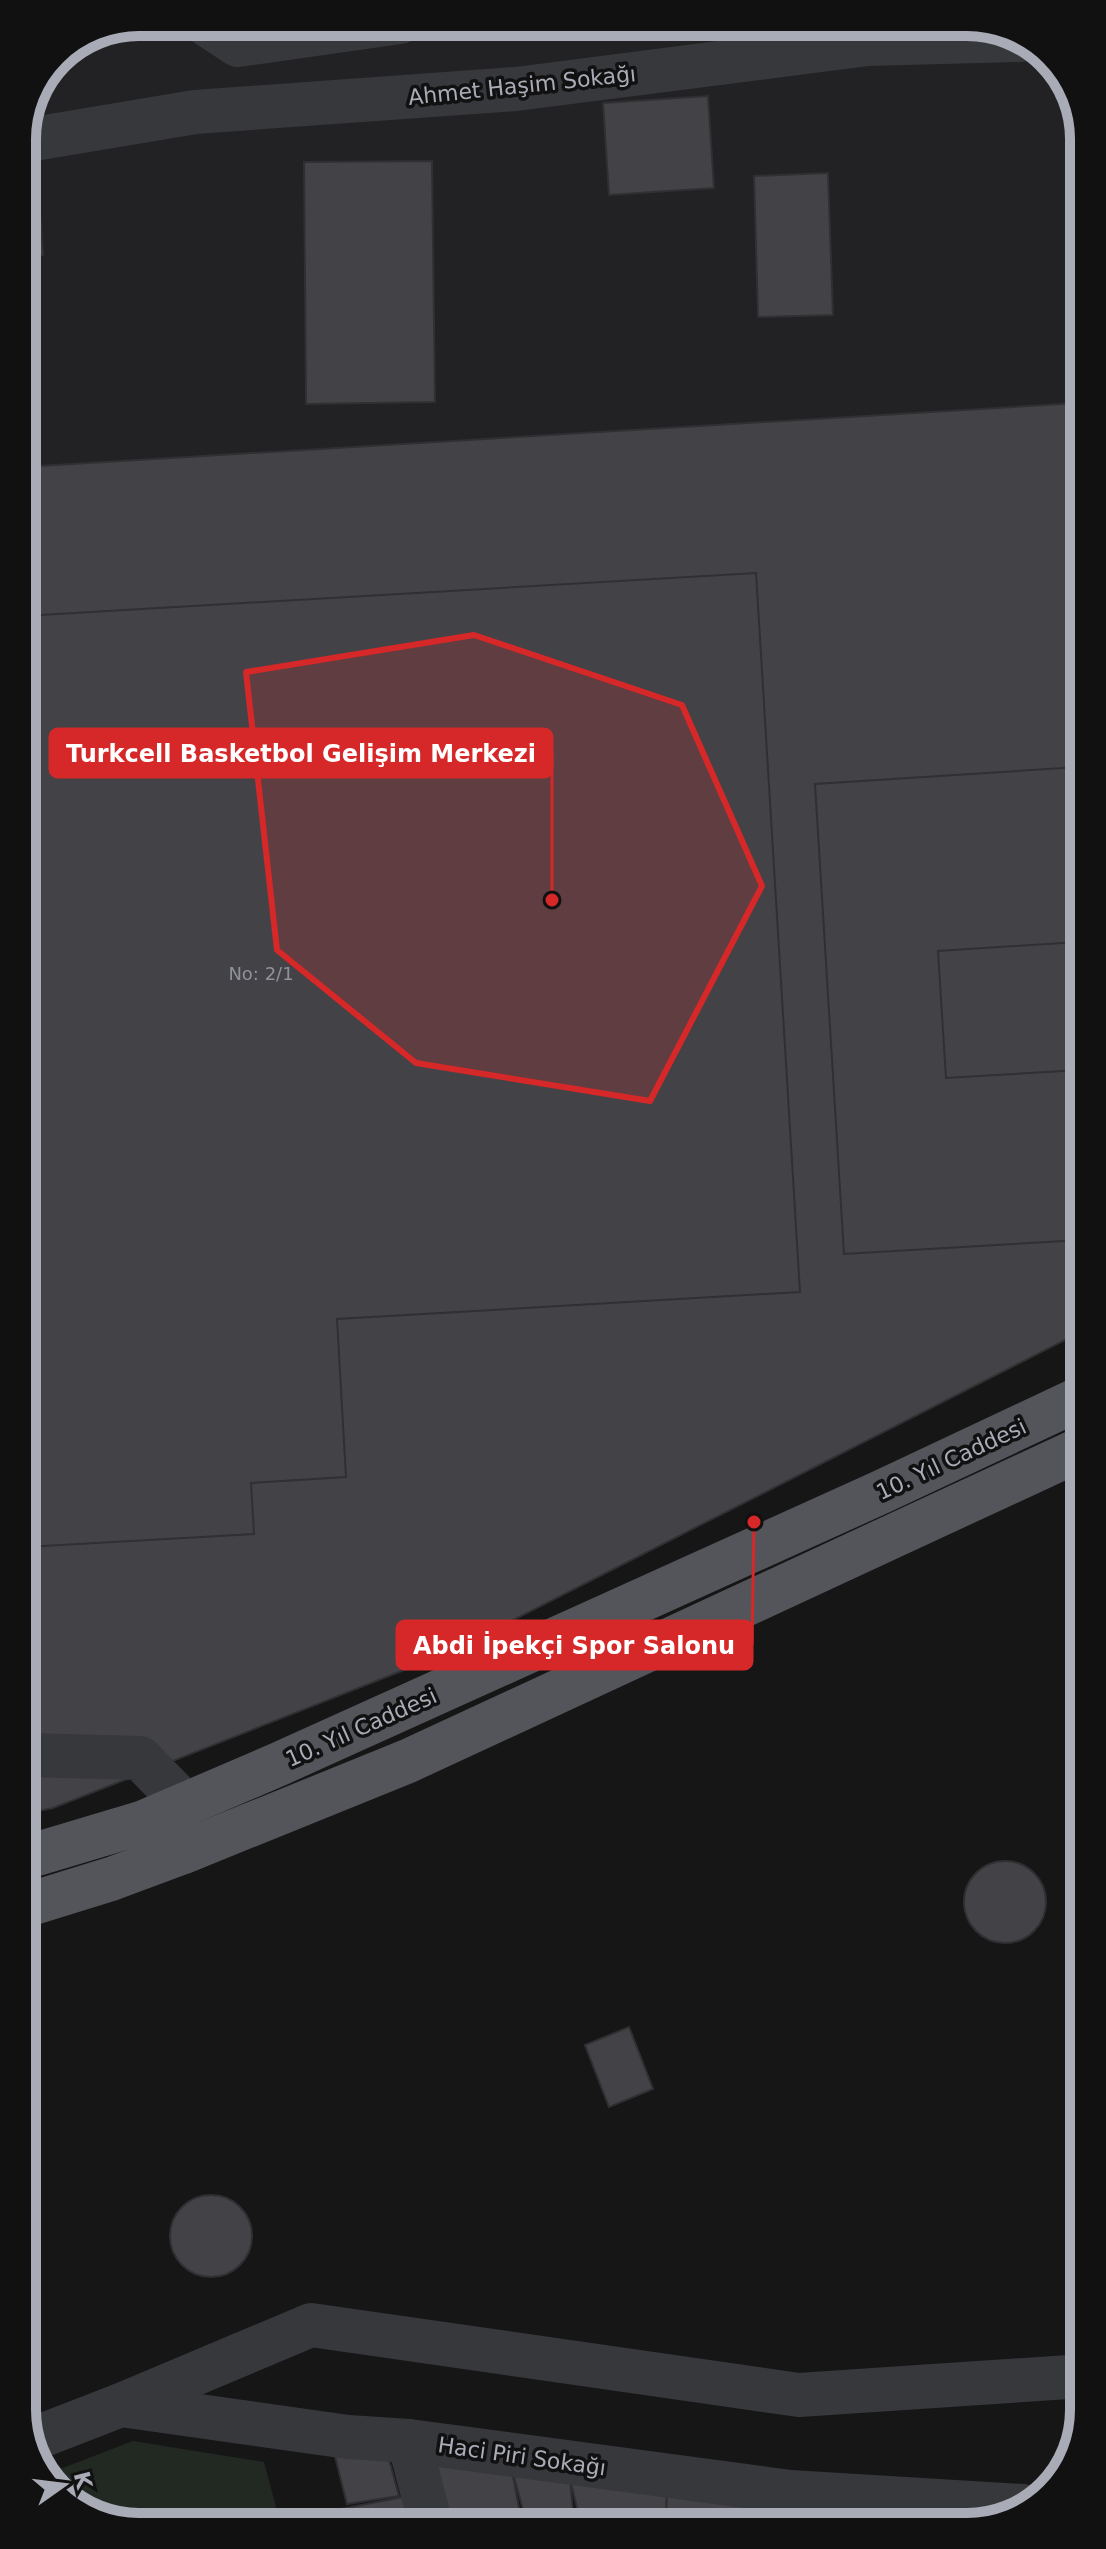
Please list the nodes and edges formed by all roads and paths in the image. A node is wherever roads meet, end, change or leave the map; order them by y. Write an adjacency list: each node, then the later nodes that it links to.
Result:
1 (224, 36): 2 (street)
2 (301, 36)
3 (998, 41): 4 (street, Ahmet Haşim Sokağı)
4 (36, 139)
5 (1070, 1403): 8 (main road, 10. Yıl Caddesi)
6 (1070, 1454): 10 (main road, 10. Yıl Caddesi)
7 (36, 1755): 8 (street)
8 (185, 1804): 9 (main road, 10. Yıl Caddesi)
9 (36, 1854)
10 (36, 1902)
11 (1070, 2377): 12 (street)
12 (121, 2405): 13 (street, Haci Piri Sokağı); 14 (street, Haci Piri Sokağı)
13 (40, 2437)
14 (409, 2441): 16 (street, Haci Piri Sokağı); 17 (street)
15 (1004, 2506): 16 (street, Haci Piri Sokağı)
16 (785, 2507)
17 (428, 2513)

